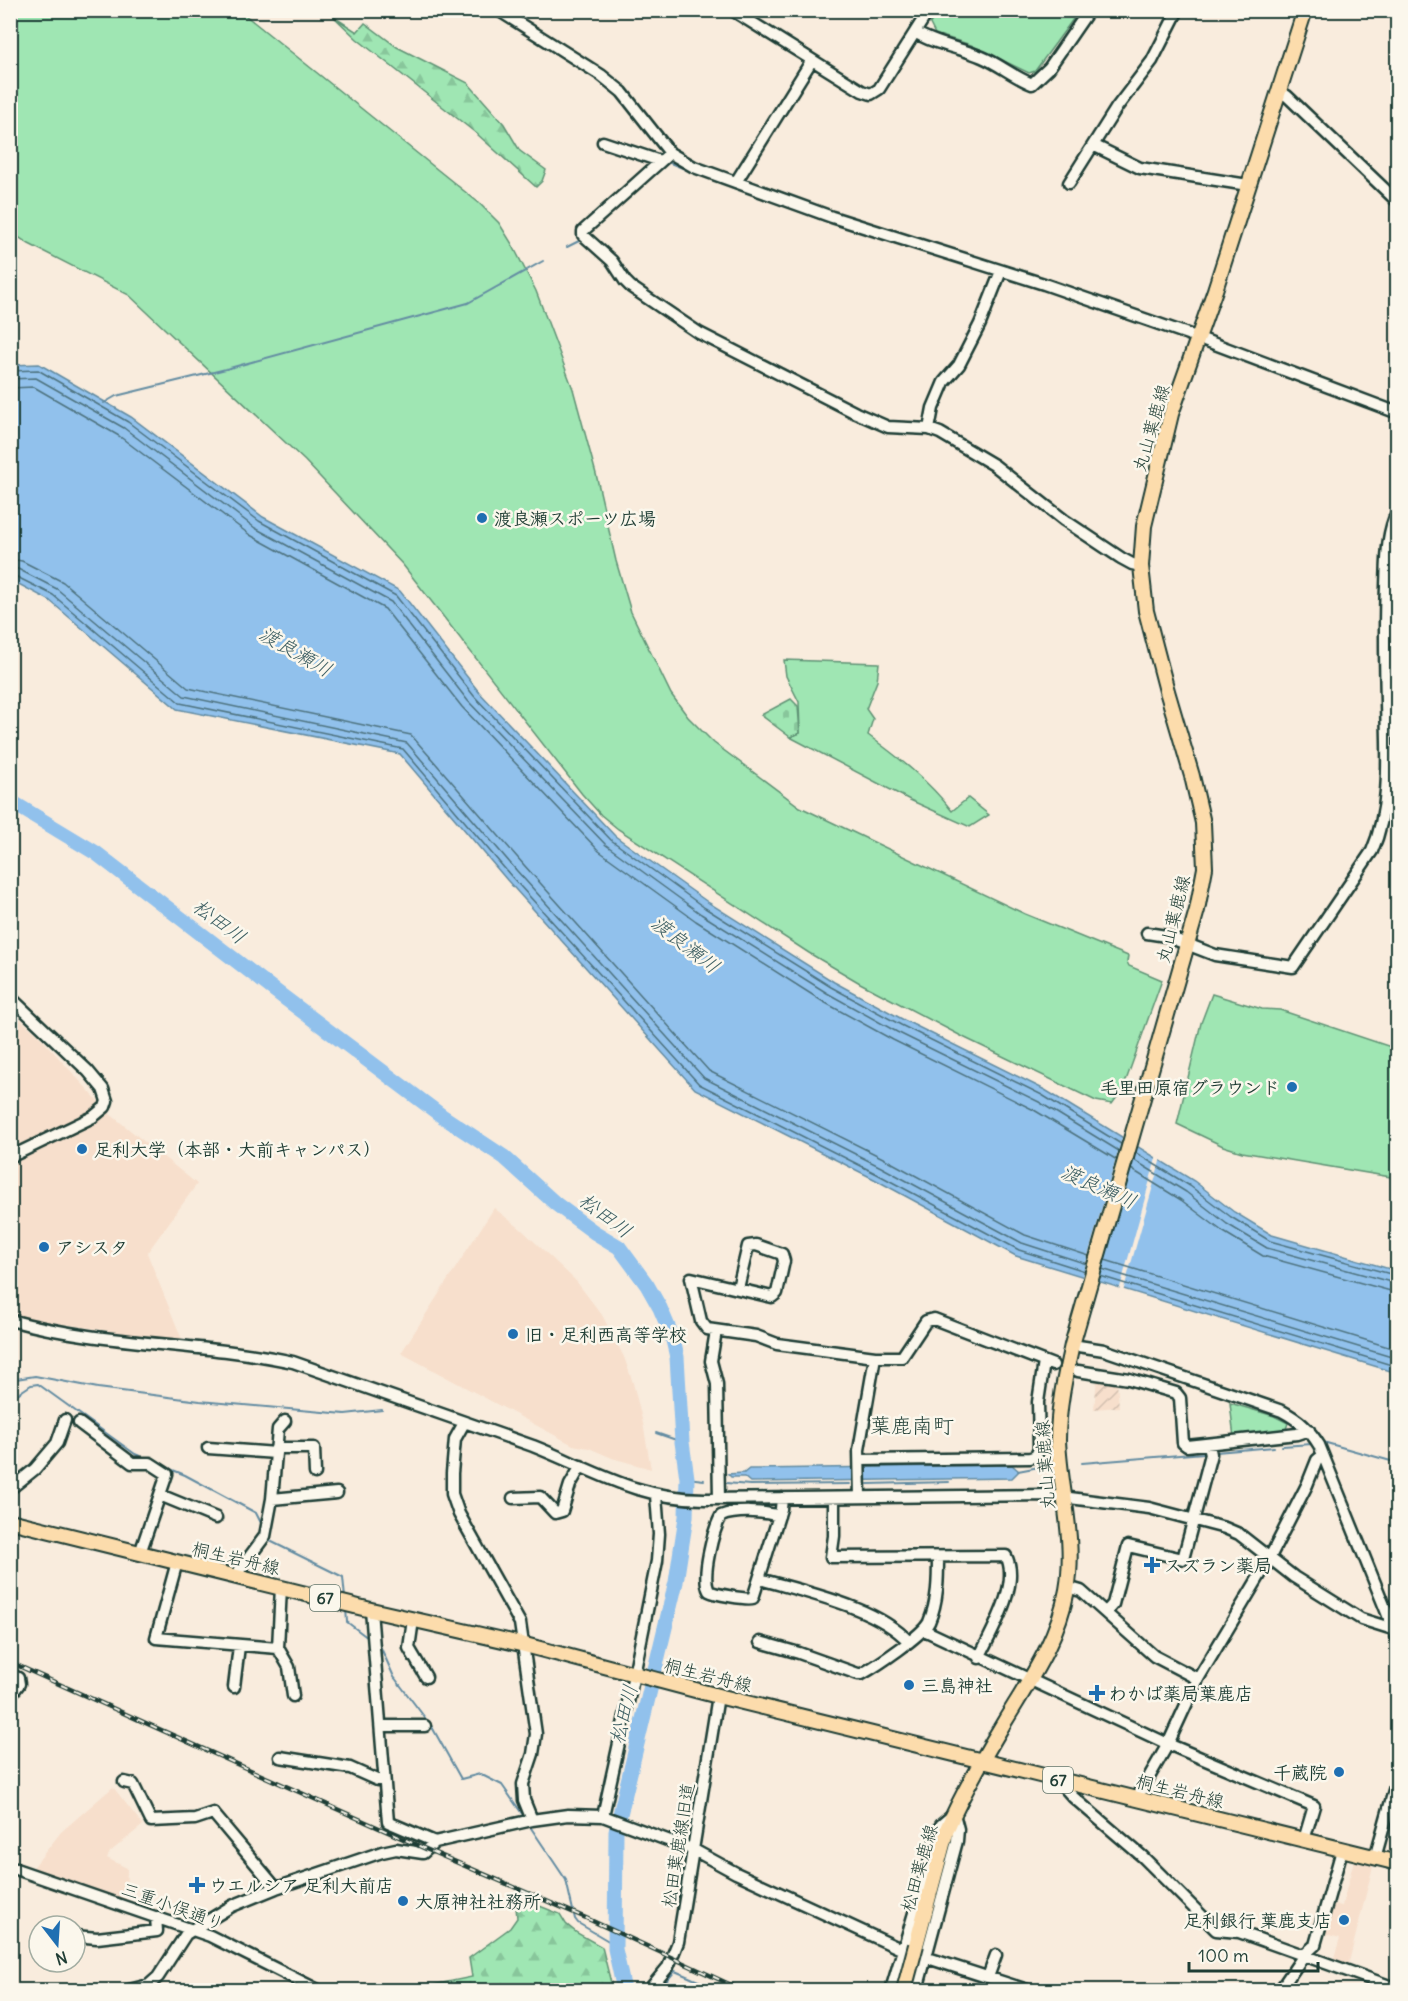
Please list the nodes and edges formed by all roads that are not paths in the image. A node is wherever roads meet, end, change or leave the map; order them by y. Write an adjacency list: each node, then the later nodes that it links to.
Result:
1 (498, 10): 12 (street)
2 (732, 10): 8 (street)
3 (929, 10): 7 (street)
4 (1089, 10): 7 (street)
5 (1178, 10): 11 (street)
6 (1305, 10): 9 (main road, 丸山葉鹿線)
7 (915, 32): 8 (street)
8 (812, 60): 14 (street)
9 (1279, 92): 16 (main road, 丸山葉鹿線); 17 (street)
10 (603, 142): 13 (street)
11 (1093, 145): 15 (street); 16 (street)
12 (670, 153): 13 (street); 14 (street)
13 (660, 161): 21 (street)
14 (736, 182): 18 (street)
15 (1069, 183)
16 (1248, 185): 19 (main road, 丸山葉鹿線)
17 (1398, 202)
18 (1001, 271): 19 (street); 21 (street)
19 (1199, 338): 20 (street); 23 (main road, 丸山葉鹿線)
20 (1398, 413)
21 (929, 429): 23 (street)
22 (1398, 510): 25 (street)
23 (1141, 566): 25 (main road, 丸山葉鹿線)
24 (1147, 933): 25 (street)
25 (1186, 948): 31 (main road, 丸山葉鹿線)
26 (10, 997): 27 (street)
27 (10, 1157)
28 (738, 1288): 28 (street); 30 (street)
29 (10, 1320): 37 (street)
30 (716, 1331): 32 (street); 56 (street)
31 (1074, 1340): 38 (street); 51 (main road, 丸山葉鹿線)
32 (875, 1357): 43 (street); 43 (street)
33 (1078, 1371): 39 (street)
34 (65, 1420): 46 (street)
35 (285, 1420): 41 (street)
36 (79, 1423): 48 (street)
37 (464, 1423): 44 (street); 76 (street)
38 (1309, 1430): 39 (street); 42 (street)
39 (1209, 1444): 59 (street)
40 (208, 1448): 41 (street)
41 (276, 1450): 45 (street); 55 (street)
42 (1323, 1455): 63 (street); 73 (street)
43 (860, 1463): 50 (street)
44 (580, 1466): 49 (street); 52 (street)
45 (315, 1473)
46 (10, 1489)
47 (337, 1492): 55 (street)
48 (160, 1495): 58 (street); 61 (street)
49 (658, 1496): 56 (street); 81 (street)
50 (860, 1497): 51 (street); 54 (street)
51 (1064, 1497): 59 (street); 68 (main road, 丸山葉鹿線)
52 (513, 1498)
53 (782, 1498): 54 (street); 56 (street); 57 (street)
54 (834, 1498): 62 (street)
55 (272, 1499): 65 (street)
56 (719, 1499)
57 (779, 1516): 66 (street); 66 (street)
58 (216, 1518)
59 (1192, 1520): 63 (street); 70 (street)
60 (10, 1521): 61 (main road, 桐生岩舟線 / 67)
61 (140, 1553): 64 (main road, 桐生岩舟線 / 67)
62 (938, 1557): 72 (street); 79 (street)
63 (1269, 1558): 73 (street); 83 (street)
64 (177, 1562): 65 (main road, 桐生岩舟線 / 67); 77 (street)
65 (235, 1576): 67 (main road, 桐生岩舟線 / 67)
66 (760, 1579): 75 (street)
67 (281, 1587): 69 (main road, 桐生岩舟線 / 67); 78 (street)
68 (1067, 1587): 70 (street); 84 (main road, 丸山葉鹿線)
69 (371, 1610): 71 (main road, 桐生岩舟線 / 67); 89 (street)
70 (1106, 1612): 83 (street)
71 (413, 1620): 76 (main road, 桐生岩舟線 / 67); 82 (street)
72 (924, 1630): 75 (street); 79 (street)
73 (1395, 1634)
74 (760, 1642): 75 (street)
75 (909, 1642)
76 (525, 1645): 81 (main road, 桐生岩舟線 / 67); 101 (street)
77 (239, 1646): 78 (street); 85 (street)
78 (278, 1648): 87 (street)
79 (980, 1658): 84 (street)
80 (10, 1674): 86 (street)
81 (637, 1676): 88 (main road, 桐生岩舟線 / 67); 100 (street)
82 (426, 1677)
83 (1198, 1679): 91 (street)
84 (1030, 1681): 91 (street); 93 (main road, 丸山葉鹿線)
85 (234, 1687)
86 (10, 1696)
87 (293, 1696)
88 (718, 1696): 93 (main road, 桐生岩舟線 / 67); 104 (street, 松田葉鹿線旧道)
89 (381, 1726): 90 (street); 96 (street)
90 (426, 1726)
91 (1168, 1744): 98 (street); 102 (street)
92 (280, 1757): 96 (street)
93 (982, 1760): 95 (main road, 桐生岩舟線 / 67); 99 (main road, 松田葉鹿線)
94 (1398, 1776): 106 (street)
95 (1057, 1779): 98 (main road, 桐生岩舟線 / 67); 115 (street)
96 (384, 1780): 103 (street)
97 (124, 1782): 109 (street)
98 (1137, 1798): 102 (main road, 桐生岩舟線 / 67)
99 (954, 1814): 113 (street); 116 (street); 123 (main road, 松田葉鹿線, bridge)
100 (605, 1817): 101 (street); 104 (street)
101 (532, 1820): 103 (street)
102 (1304, 1840): 105 (main road, 桐生岩舟線 / 67)
103 (435, 1842): 109 (street)
104 (694, 1850): 113 (street); 121 (street, 松田葉鹿線旧道)
105 (1342, 1850): 106 (main road, 桐生岩舟線 / 67); 115 (street)
106 (1376, 1858): 107 (main road, 桐生岩舟線 / 67)
107 (1398, 1863)
108 (10, 1867): 110 (street, 三重小俣通り)
109 (276, 1888): 111 (street)
110 (156, 1917): 111 (street, 三重小俣通り); 112 (street)
111 (193, 1929): 119 (street); 120 (street, 三重小俣通り)
112 (87, 1937)
113 (903, 1950): 116 (street); 122 (street)
114 (996, 1955): 117 (street)
115 (1304, 1955): 118 (street); 126 (street)
116 (925, 1958): 117 (street); 124 (street)
117 (988, 1977): 125 (street)
118 (1398, 1989)
119 (129, 1990)
120 (318, 1990)
121 (649, 1990)
122 (891, 1990)
123 (904, 1990)
124 (916, 1990)
125 (1027, 1990)
126 (1281, 1990)

